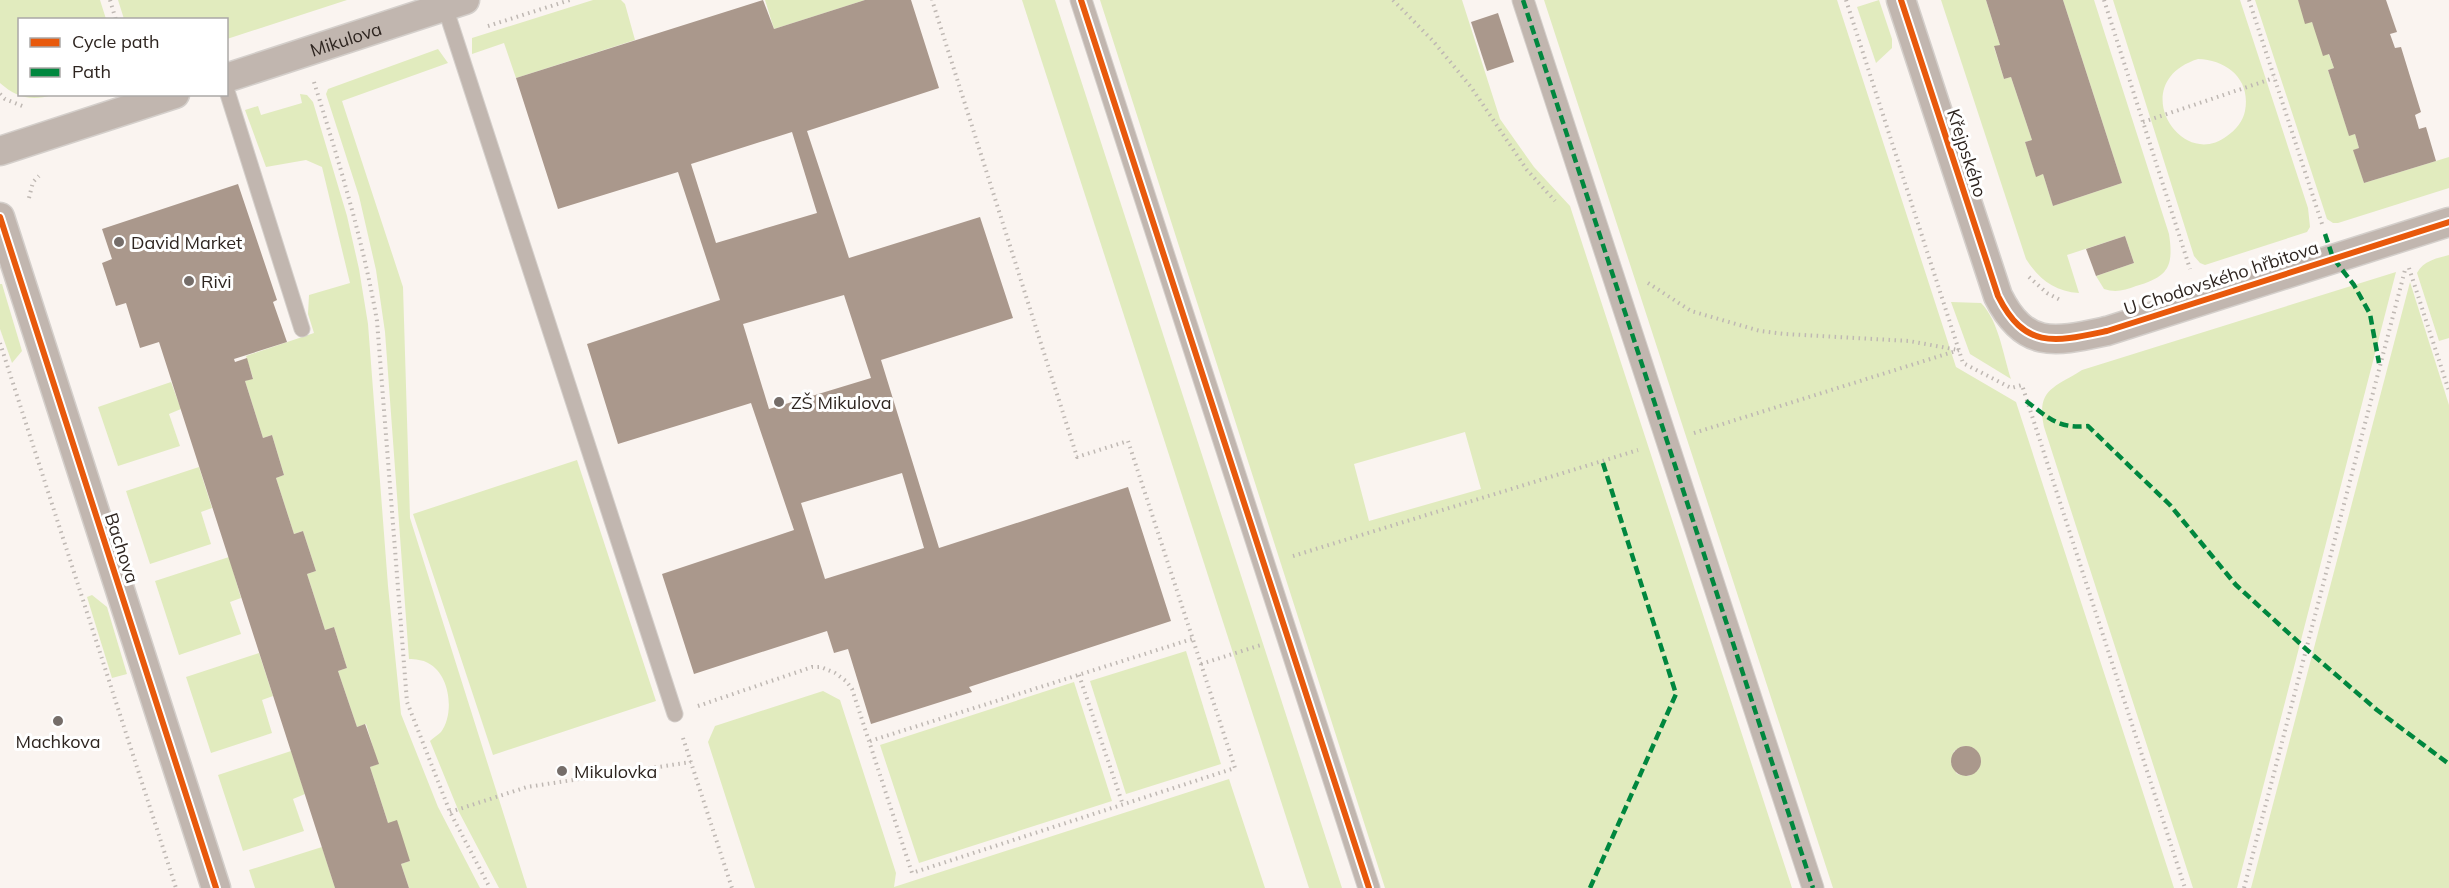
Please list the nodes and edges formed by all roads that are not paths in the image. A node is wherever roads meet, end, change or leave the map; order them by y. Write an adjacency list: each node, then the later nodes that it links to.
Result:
1 (1081, 0): 15 (street)
2 (1523, 0): 16 (street)
3 (1901, 0): 11 (street, Křejpského)
4 (455, 3): 5 (street, Mikulova); 13 (lane)
5 (228, 77)
6 (228, 94): 12 (lane)
7 (169, 96): 8 (street)
8 (0, 151)
9 (0, 217): 14 (street, Bachova)
10 (2449, 222): 11 (street, U Chodovského hřbitova)
11 (2007, 314)
12 (302, 329)
13 (675, 714)
14 (216, 888)
15 (1369, 888)
16 (1813, 888)

